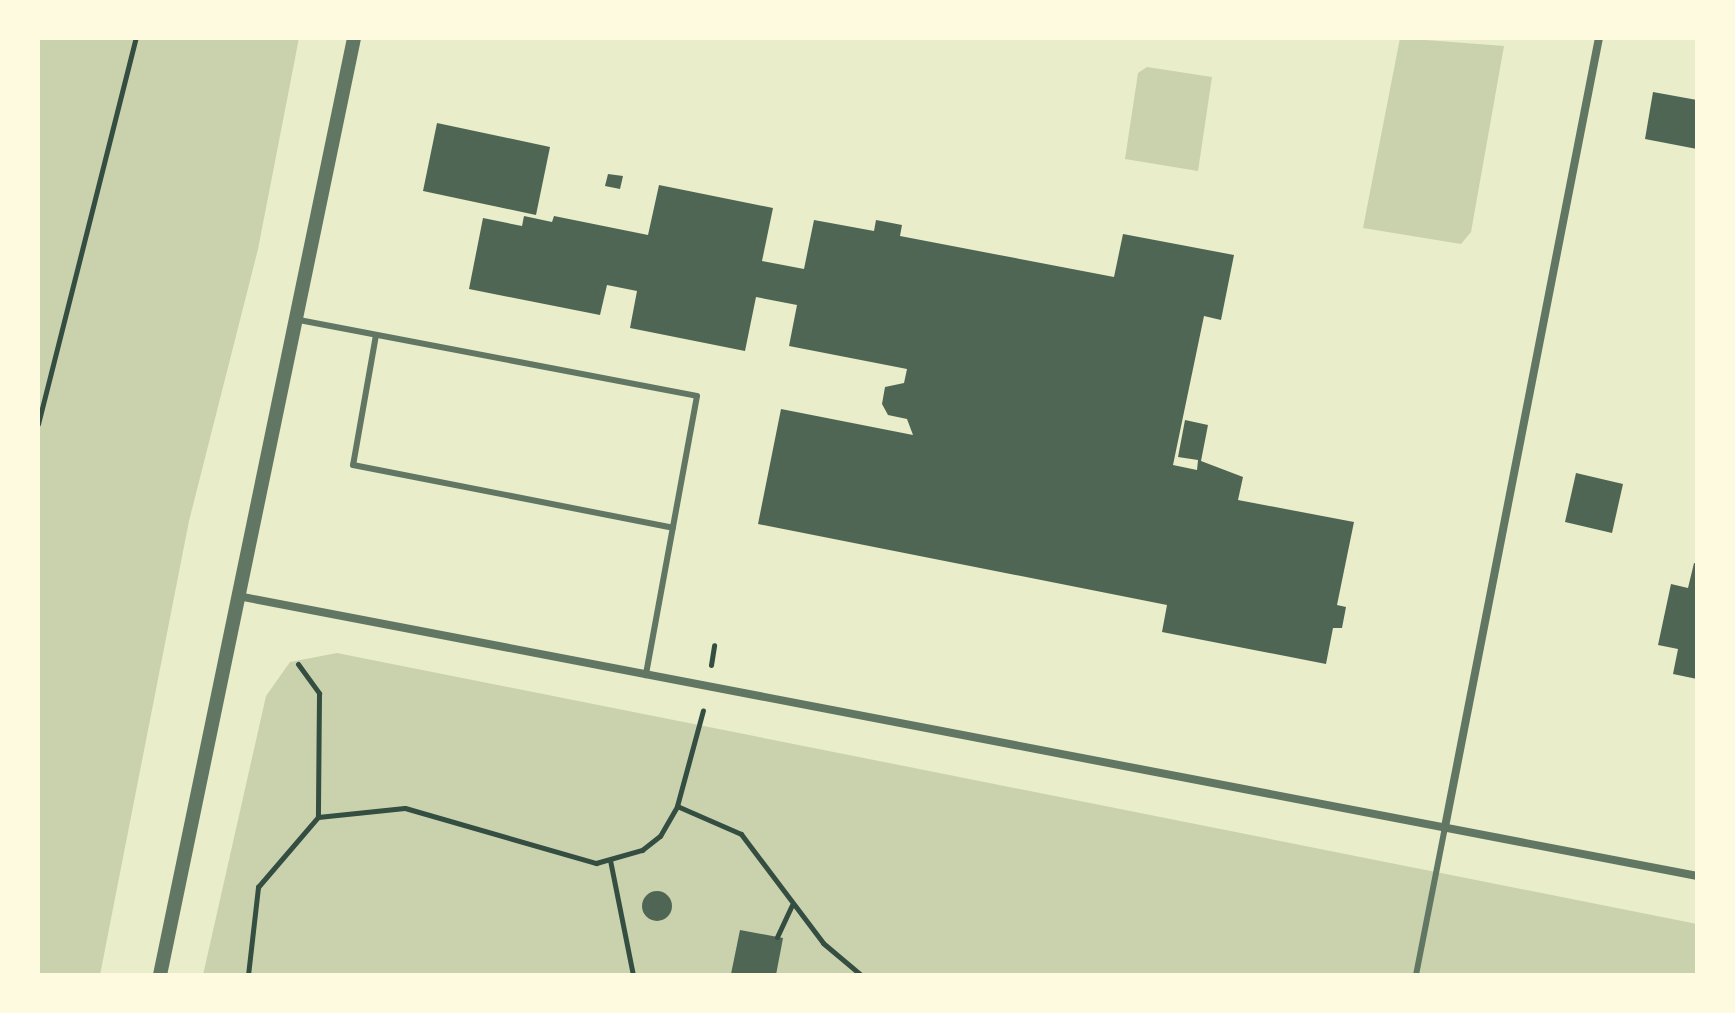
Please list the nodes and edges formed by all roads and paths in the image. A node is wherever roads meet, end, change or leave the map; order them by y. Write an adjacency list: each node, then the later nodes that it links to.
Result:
1 (136, 38): 6 (path)
2 (354, 38): 4 (street)
3 (1599, 38): 15 (street)
4 (299, 320): 5 (lane); 8 (street)
5 (376, 335): 7 (lane); 7 (lane)
6 (38, 424)
7 (673, 528): 11 (lane)
8 (237, 596): 11 (street); 20 (street)
9 (714, 645): 12 (path)
10 (298, 664): 14 (path)
11 (646, 675): 12 (street)
12 (707, 686): 13 (path); 15 (street)
13 (677, 806): 16 (path); 18 (path)
14 (318, 817): 16 (path); 21 (path)
15 (1445, 827): 17 (street); 24 (lane)
16 (610, 860): 22 (path)
17 (1697, 876)
18 (792, 905): 19 (path); 23 (path)
19 (777, 937)
20 (160, 975)
21 (248, 975)
22 (633, 975)
23 (861, 975)
24 (1416, 975)

